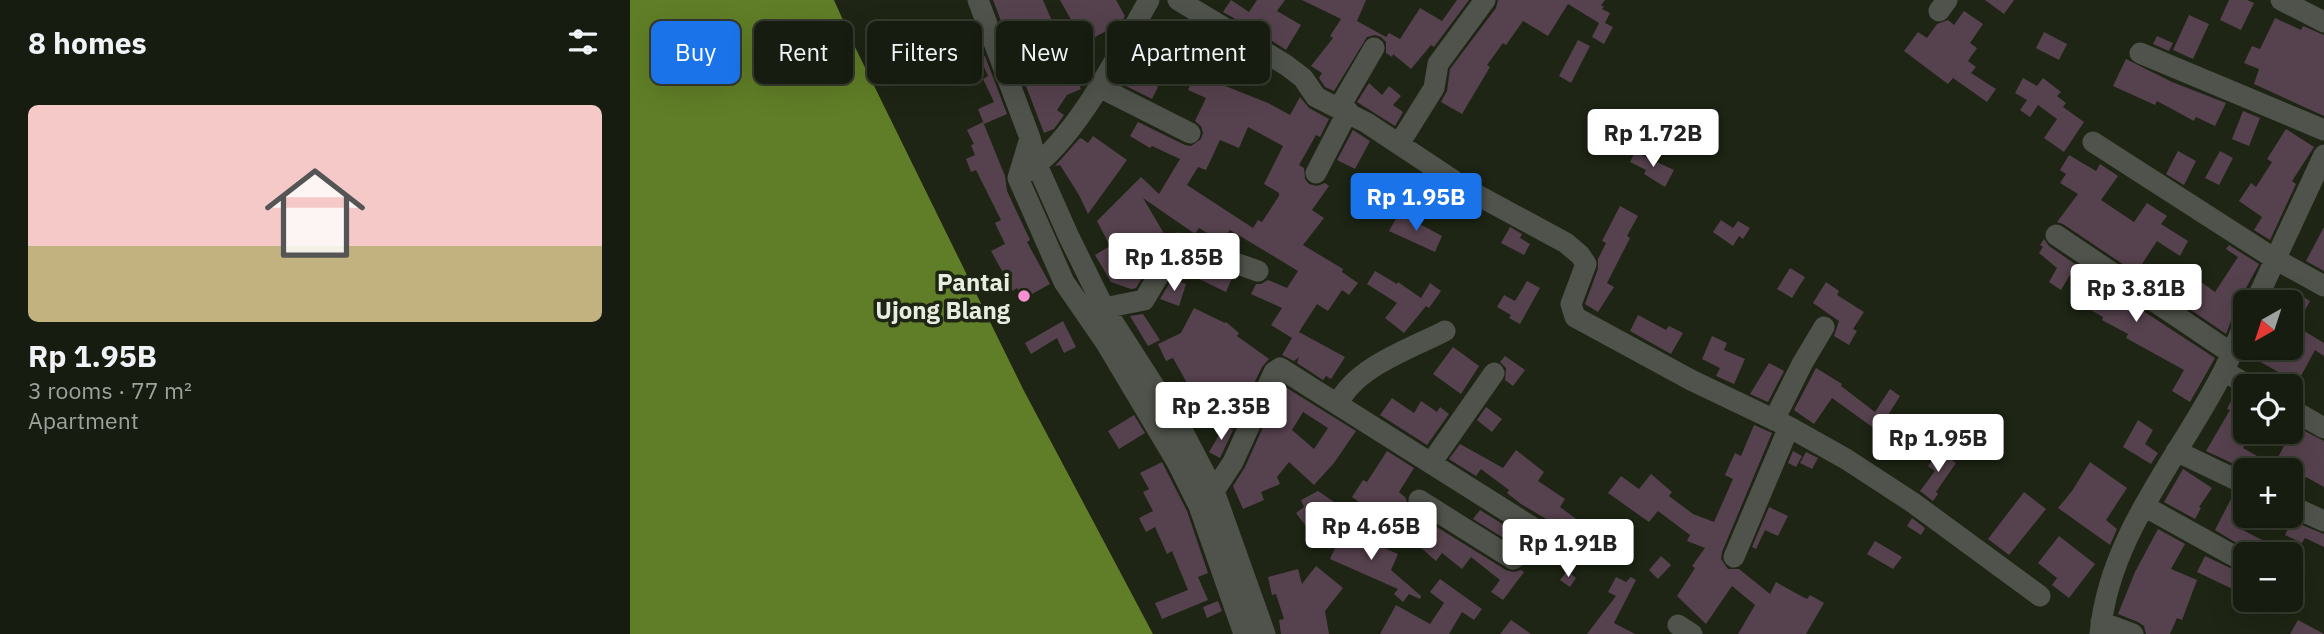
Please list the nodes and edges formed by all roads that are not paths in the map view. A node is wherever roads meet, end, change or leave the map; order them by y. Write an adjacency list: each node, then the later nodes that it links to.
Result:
1 (978, 0): 13 (street)
2 (1149, 0): 9 (street)
3 (1178, 0): 10 (street)
4 (1485, 0): 15 (street)
5 (2281, 0): 6 (street)
6 (2324, 22)
7 (1374, 48): 10 (street)
8 (2140, 53): 11 (street)
9 (1098, 87): 12 (street); 17 (street)
10 (1343, 109): 15 (street); 18 (street)
11 (2324, 130)
12 (1190, 133)
13 (1030, 138): 17 (street); 19 (street)
14 (2093, 142): 21 (street)
15 (1399, 144): 34 (street)
16 (2324, 155): 21 (street)
17 (1037, 165): 19 (street); 25 (street)
18 (1315, 173)
19 (1018, 178): 50 (street)
20 (2056, 235): 29 (street)
21 (2275, 259): 23 (street); 24 (street)
22 (1258, 271): 25 (street)
23 (2324, 286)
24 (2261, 290)
25 (1104, 308): 39 (street)
26 (1824, 327): 34 (street)
27 (1445, 331): 32 (street)
28 (2233, 349): 29 (street)
29 (2227, 362): 31 (street); 36 (street)
30 (1494, 373): 37 (street)
31 (2239, 374)
32 (1338, 404): 37 (street); 39 (street)
33 (2303, 416): 35 (street)
34 (1781, 424): 47 (street); 48 (street)
35 (2324, 428)
36 (2176, 451): 38 (street); 41 (street)
37 (1431, 463): 44 (street)
38 (2233, 478)
39 (1214, 491): 51 (street)
40 (1419, 500): 44 (street)
41 (2144, 506): 46 (street); 49 (street)
42 (2303, 511): 43 (street)
43 (2324, 521)
44 (1535, 529): 45 (street)
45 (1579, 553)
46 (2233, 555)
47 (1734, 556)
48 (2040, 596)
49 (2101, 628): 52 (street)
50 (1244, 634)
51 (1265, 634)
52 (2133, 634)

